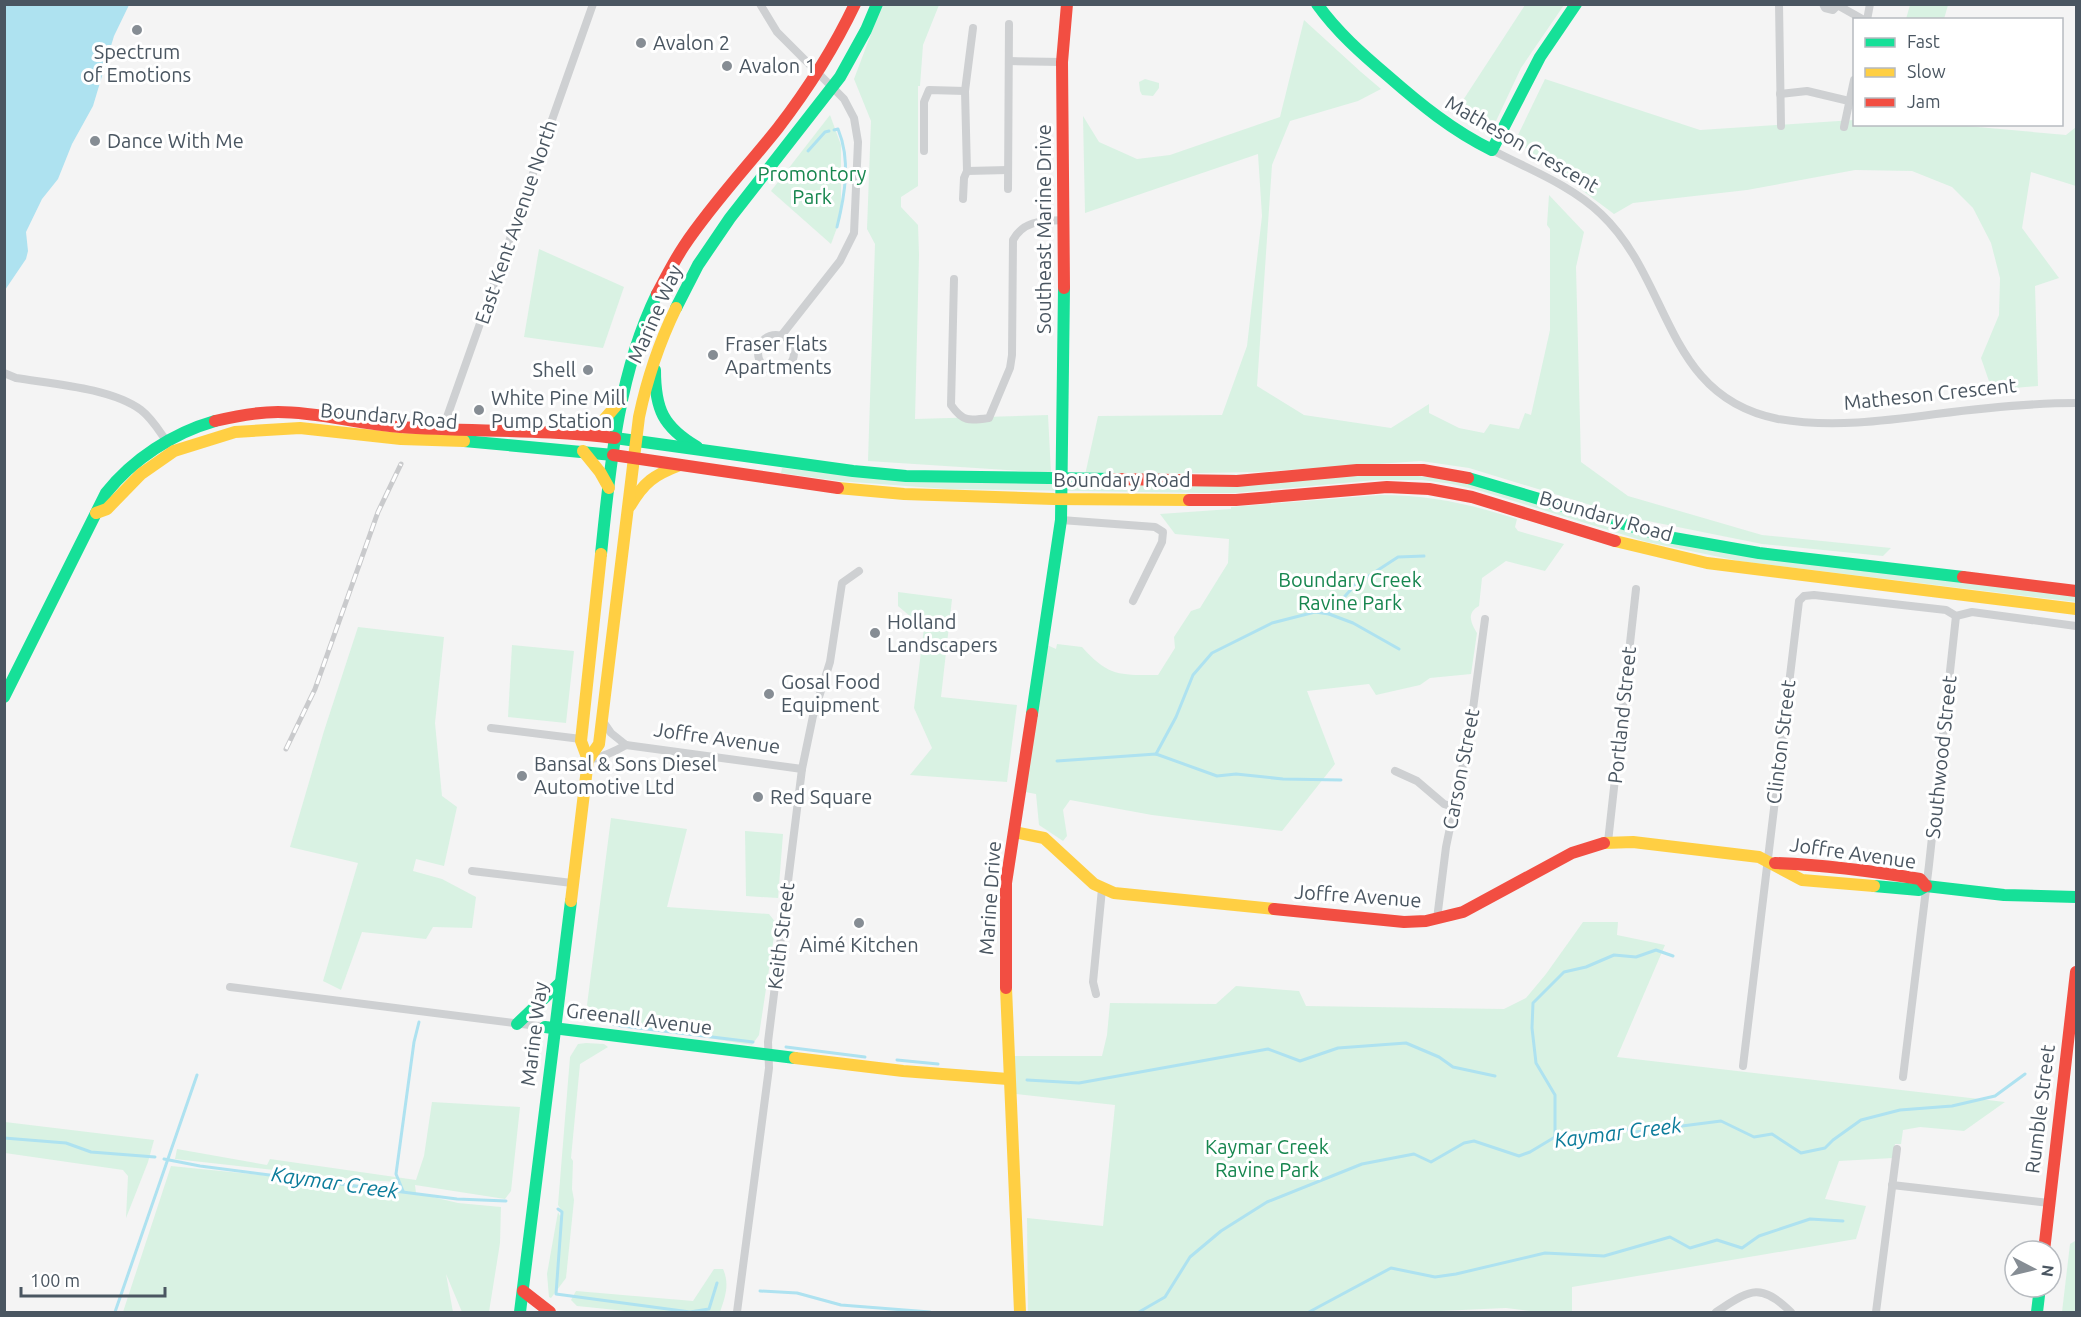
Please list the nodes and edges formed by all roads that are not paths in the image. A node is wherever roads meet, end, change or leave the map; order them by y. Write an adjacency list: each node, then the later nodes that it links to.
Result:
1 (592, 4): 38 (street, East Kent Avenue North)
2 (760, 4): 16 (street)
3 (855, 4): 16 (main road, Marine Way)
4 (877, 4): 18 (main road, Marine Way)
5 (1067, 4): 15 (main road, Southeast Marine Drive)
6 (1317, 4): 24 (main road, Matheson Crescent)
7 (1576, 4): 24 (main road)
8 (1779, 4): 20 (street)
9 (1823, 4): 10 (street)
10 (1839, 5): 11 (street)
11 (1862, 18)
12 (1009, 24): 14 (street)
13 (973, 28): 19 (street)
14 (1010, 61): 15 (street); 26 (street)
15 (1062, 62): 30 (main road, Southeast Marine Drive)
16 (817, 73): 18 (street); 35 (main road, Marine Way)
17 (1853, 84): 21 (street)
18 (832, 88): 32 (street); 33 (main road, Marine Way)
19 (965, 91): 25 (street); 27 (street)
20 (1780, 94): 21 (street); 22 (street)
21 (1849, 101): 23 (street)
22 (1781, 126)
23 (1844, 127)
24 (1492, 150): 36 (street, Matheson Crescent)
25 (924, 151)
26 (1008, 170): 27 (street); 28 (street)
27 (967, 171): 29 (street)
28 (1008, 189)
29 (963, 199)
30 (1064, 220): 31 (street); 45 (main road, Southeast Marine Drive)
31 (954, 279)
32 (782, 336): 32 (street)
33 (655, 361): 41 (main road, Marine Way); 44 (main road)
34 (4, 373): 40 (street)
35 (621, 400): 37 (main road); 39 (main road, Marine Way)
36 (2076, 403)
37 (577, 433): 38 (main road, Boundary Road); 39 (main road, Boundary Road)
38 (442, 434): 40 (main road, Boundary Road); 42 (main road, Boundary Road); 43 (main road, Boundary Road)
39 (615, 438): 41 (main road, Boundary Road); 46 (main road, Marine Way)
40 (166, 441): 42 (street); 50 (main road, Boundary Road)
41 (636, 442): 44 (main road, Boundary Road); 47 (main road, Marine Way)
42 (174, 451): 50 (main road, Boundary Road)
43 (583, 451): 46 (main road, Boundary Road); 49 (main road)
44 (707, 452): 55 (main road, Boundary Road)
45 (1063, 454): 52 (main road, Marine Drive)
46 (613, 455): 47 (main road, Boundary Road); 49 (main road, Marine Way)
47 (634, 458): 48 (main road, Boundary Road); 51 (main road, Marine Way)
48 (682, 464): 51 (main road); 57 (main road, Boundary Road)
49 (609, 488): 64 (main road, Marine Way)
50 (96, 513): 61 (main road, Boundary Road)
51 (626, 513): 62 (main road, Marine Way)
52 (1062, 514): 56 (street); 70 (main road, Marine Drive)
53 (859, 571): 67 (street, Keith Street)
54 (1636, 589): 71 (street, Portland Street)
55 (2076, 591)
56 (1133, 601)
57 (2076, 609)
58 (1956, 616): 60 (street); 72 (street, Clinton Street); 75 (street, Southwood Street)
59 (1485, 618): 69 (street, Carson Street)
60 (2076, 626)
61 (4, 697)
62 (602, 719): 65 (street, Joffre Avenue); 66 (main road, Marine Way)
63 (491, 728): 64 (street)
64 (581, 739): 66 (main road, Marine Way)
65 (626, 745): 66 (street, Joffre Avenue); 67 (street, Joffre Avenue)
66 (588, 760): 74 (main road, Marine Way)
67 (802, 770): 85 (street, Keith Street)
68 (1395, 771): 69 (street)
69 (1453, 807): 78 (street, Carson Street)
70 (1014, 832): 76 (main road, Joffre Avenue); 88 (main road, Marine Drive)
71 (1608, 842): 72 (main road, Joffre Avenue); 78 (main road, Joffre Avenue)
72 (1770, 861): 75 (main road, Joffre Avenue); 86 (street, Clinton Street)
73 (472, 871): 74 (street)
74 (573, 883): 80 (main road, Marine Way)
75 (1926, 886): 77 (main road, Joffre Avenue); 87 (street, Southwood Street)
76 (1102, 889): 78 (main road, Joffre Avenue); 82 (street)
77 (2076, 897)
78 (1437, 919)
79 (2076, 972): 91 (main road, Rumble Street)
80 (560, 983): 83 (main road); 84 (main road, Marine Way)
81 (230, 987): 83 (street, Greenall Avenue)
82 (1096, 994)
83 (517, 1024): 84 (street, Greenall Avenue)
84 (550, 1028): 85 (main road, Greenall Avenue); 93 (main road, Marine Way)
85 (768, 1054): 88 (main road, Greenall Avenue); 96 (street, Keith Street)
86 (1743, 1066)
87 (1903, 1077)
88 (1008, 1078): 97 (main road, Marine Drive)
89 (1897, 1149): 90 (street)
90 (1892, 1185): 91 (street); 100 (street)
91 (2049, 1203): 92 (main road, Rumble Street)
92 (2045, 1239)
93 (523, 1291): 94 (main road, Marine Way); 95 (main road)
94 (520, 1312)
95 (550, 1312)
96 (737, 1312)
97 (1020, 1312)
98 (1716, 1312): 99 (street)
99 (1791, 1312)
100 (1876, 1312)

